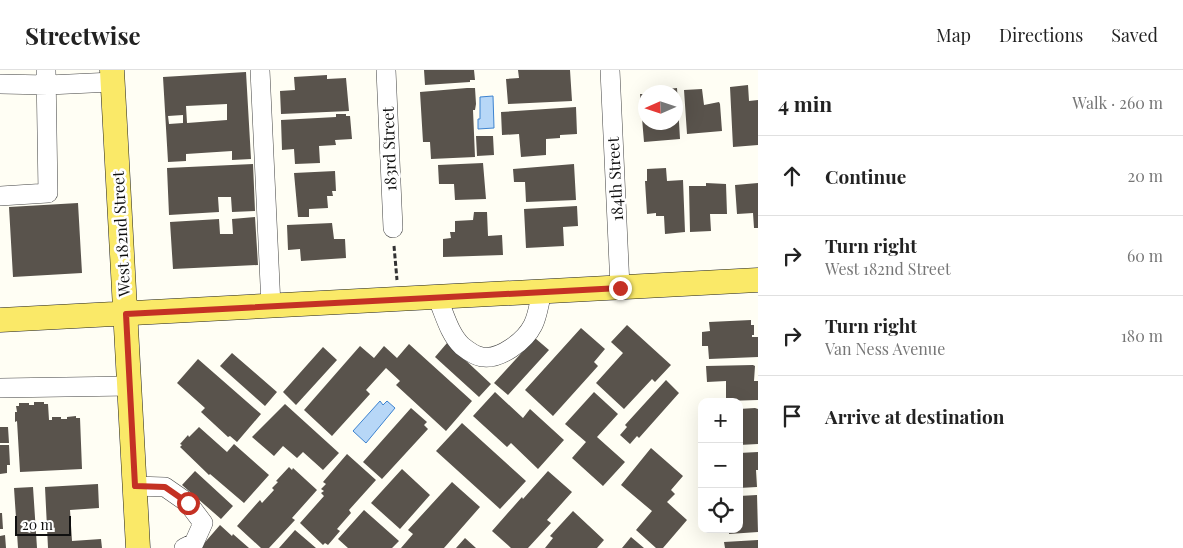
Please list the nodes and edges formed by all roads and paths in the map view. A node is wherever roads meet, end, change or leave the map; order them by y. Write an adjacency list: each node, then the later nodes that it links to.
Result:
1 (260, 70): 14 (street)
2 (386, 70): 8 (street, 183rd Street)
3 (610, 70): 10 (street, 184th Street)
4 (112, 76): 5 (street); 15 (main road, West 182nd Street)
5 (46, 77): 6 (street); 7 (street)
6 (0, 84)
7 (0, 196)
8 (393, 228): 13 (path)
9 (758, 280): 10 (main road)
10 (620, 288): 11 (main road)
11 (542, 292): 12 (main road); 12 (street)
12 (437, 297): 13 (main road)
13 (399, 299): 14 (main road)
14 (271, 306): 15 (main road)
15 (126, 314): 16 (main road); 17 (main road, West 182nd Street)
16 (0, 320)
17 (130, 386): 18 (street); 19 (main road, West 182nd Street)
18 (0, 388)
19 (135, 486): 20 (main road, West 182nd Street); 21 (street)
20 (138, 548)
21 (184, 548)

